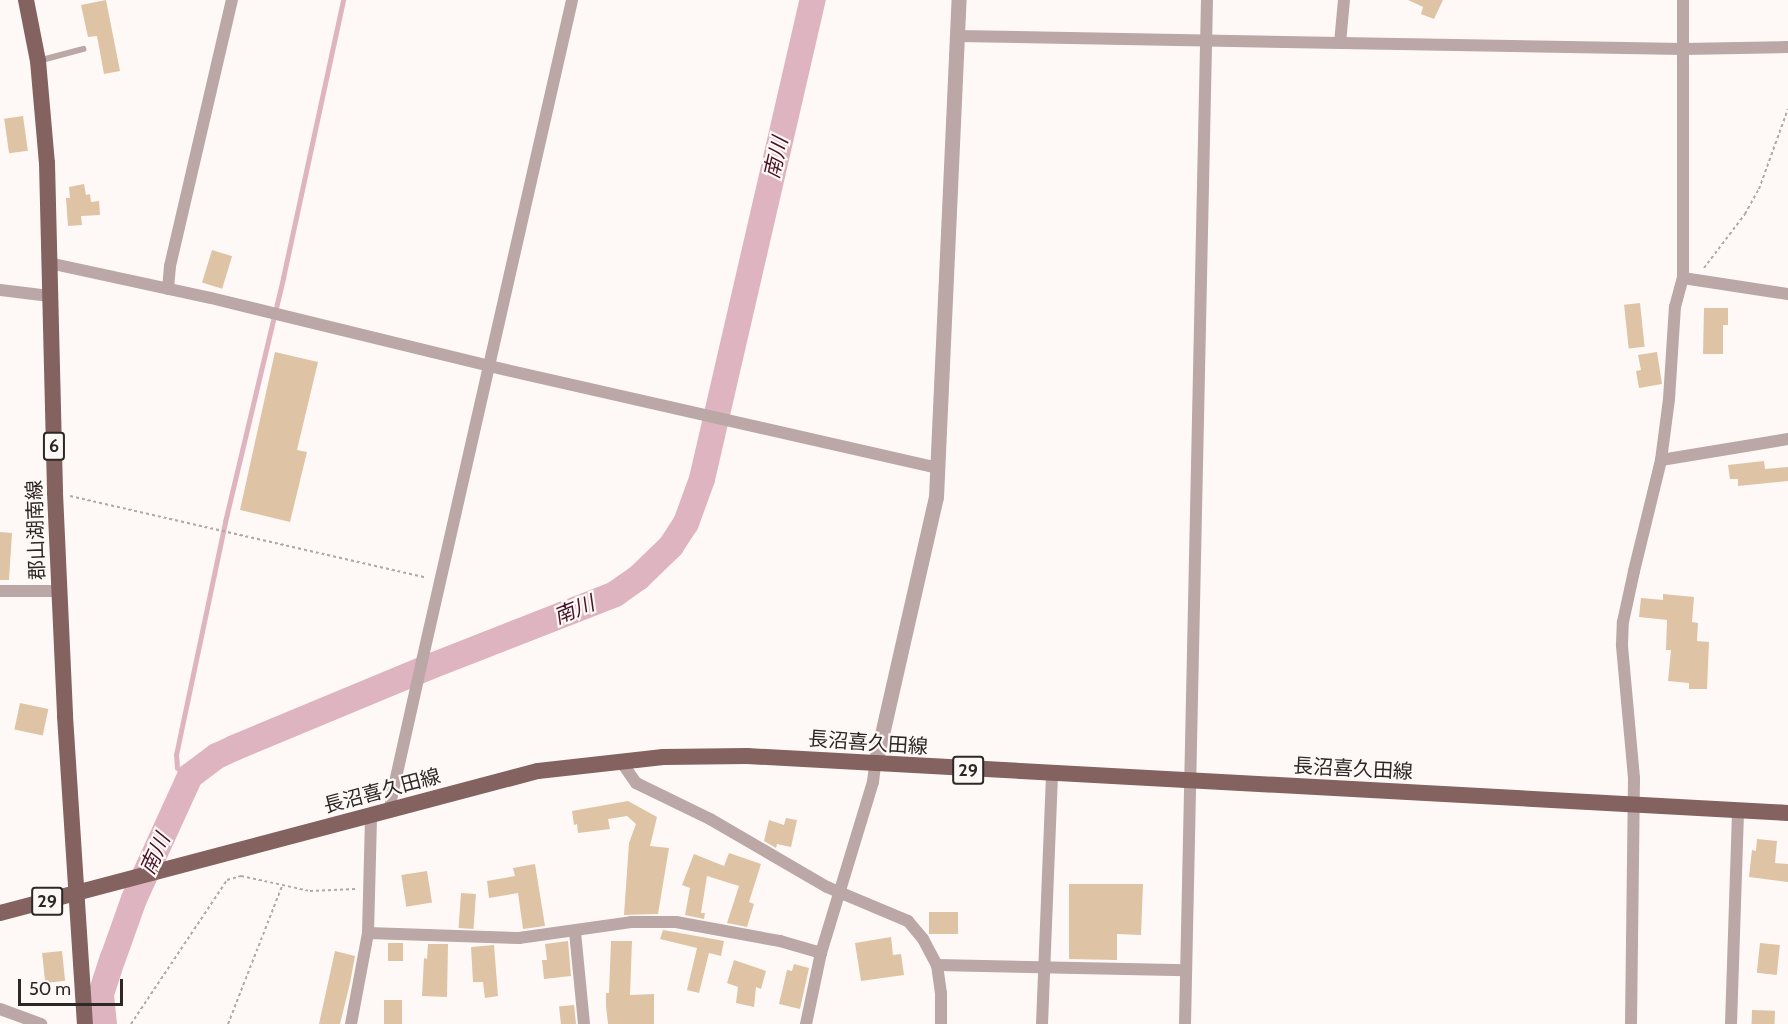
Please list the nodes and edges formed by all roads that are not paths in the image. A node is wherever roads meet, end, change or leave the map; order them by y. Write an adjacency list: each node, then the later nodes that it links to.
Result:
1 (26, 0): 14 (main road, 郡山湖南線 / 6)
2 (232, 0): 17 (street)
3 (572, 0): 21 (street)
4 (959, 0): 8 (street)
5 (1207, 0): 9 (street)
6 (1344, 0): 10 (street)
7 (1683, 0): 13 (street)
8 (957, 36): 9 (street); 24 (street)
9 (1206, 40): 10 (street); 30 (street)
10 (1340, 43): 13 (street)
11 (1788, 47): 13 (street)
12 (83, 49): 14 (lane)
13 (1683, 49): 16 (street)
14 (38, 61): 15 (main road, 郡山湖南線 / 6)
15 (49, 263): 17 (street); 20 (main road, 郡山湖南線 / 6)
16 (1689, 279): 19 (street); 23 (street)
17 (168, 289): 21 (street)
18 (0, 290): 20 (street)
19 (1788, 294)
20 (50, 296): 26 (main road, 郡山湖南線 / 6)
21 (489, 366): 24 (street); 32 (street)
22 (1788, 439): 23 (street)
23 (1661, 460): 31 (street)
24 (939, 468): 28 (street)
25 (0, 591): 26 (street)
26 (60, 591): 36 (main road, 郡山湖南線 / 6)
27 (620, 760): 28 (main road, 長沼喜久田線 / 29); 32 (main road, 長沼喜久田線 / 29); 37 (street)
28 (875, 765): 29 (main road, 長沼喜久田線 / 29); 37 (street)
29 (1052, 775): 30 (main road, 長沼喜久田線 / 29); 43 (street)
30 (1189, 781): 31 (main road, 長沼喜久田線 / 29); 44 (street)
31 (1633, 804): 33 (main road, 長沼喜久田線 / 29); 54 (street)
32 (392, 810): 35 (main road, 長沼喜久田線 / 29)
33 (1738, 810): 34 (main road, 長沼喜久田線 / 29); 55 (street)
34 (1788, 813)
35 (371, 815): 36 (main road, 長沼喜久田線 / 29); 40 (street)
36 (76, 893): 38 (main road, 長沼喜久田線 / 29); 47 (main road, 郡山湖南線 / 6)
37 (840, 893): 41 (street); 42 (street)
38 (0, 914)
39 (575, 932): 40 (street); 41 (street); 49 (street)
40 (368, 933): 48 (street)
41 (821, 953): 50 (street)
42 (937, 965): 43 (street); 51 (street)
43 (1043, 967): 44 (street); 52 (street)
44 (1186, 969): 53 (street)
45 (0, 1009): 46 (street)
46 (41, 1024)
47 (85, 1024)
48 (351, 1024)
49 (584, 1024)
50 (806, 1024)
51 (941, 1024)
52 (1042, 1024)
53 (1185, 1024)
54 (1631, 1024)
55 (1731, 1024)

